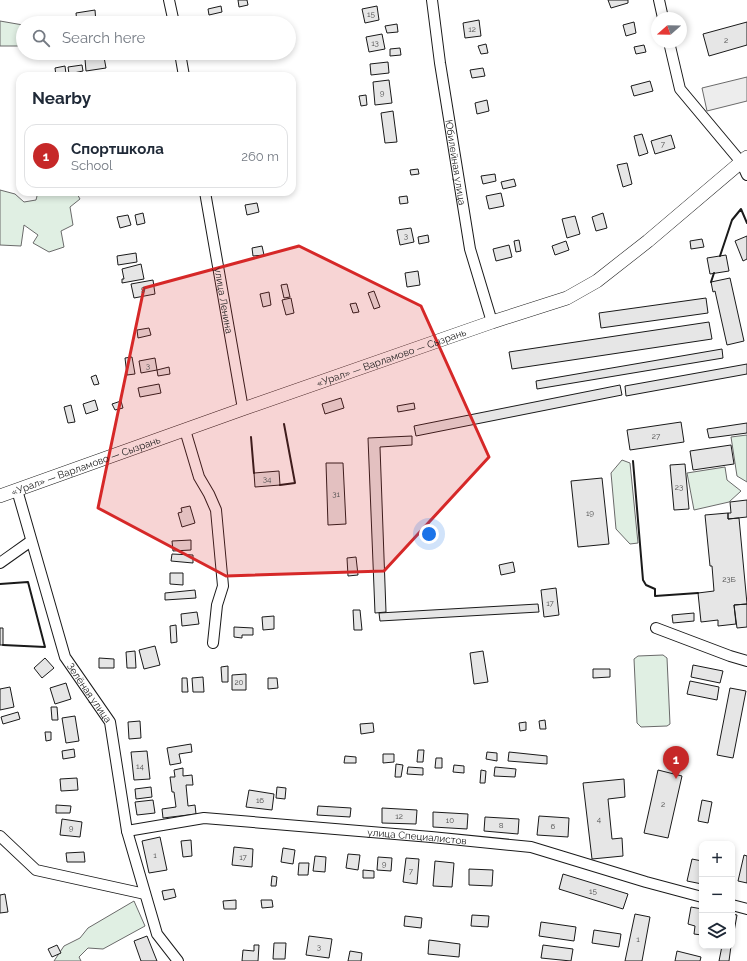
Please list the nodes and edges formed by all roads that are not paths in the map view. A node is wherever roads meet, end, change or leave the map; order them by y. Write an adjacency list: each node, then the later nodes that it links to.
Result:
1 (169, 0): 5 (street)
2 (432, 0): 12 (street, Юбилейная улица)
3 (659, 0): 4 (street)
4 (662, 12)
5 (172, 16)
6 (670, 48): 9 (street)
7 (181, 60): 8 (street)
8 (183, 72)
9 (744, 160): 10 (street); 12 (main road, «Урал» — Варламово — Сызрань)
10 (747, 175)
11 (206, 196): 13 (street, улица Ленина)
12 (492, 322): 13 (main road, «Урал» — Варламово — Сызрань)
13 (243, 409): 14 (main road, «Урал» — Варламово — Сызрань)
14 (186, 430): 15 (main road, «Урал» — Варламово — Сызрань); 20 (street)
15 (17, 490): 16 (main road, «Урал» — Варламово — Сызрань); 17 (street, Зелёная улица)
16 (0, 496)
17 (32, 541): 18 (street); 22 (street, Зелёная улица)
18 (0, 564)
19 (656, 628): 21 (street)
20 (212, 643)
21 (747, 661)
22 (127, 830): 24 (street, Зелёная улица); 25 (street, улица Специалистов)
23 (0, 836): 24 (street)
24 (145, 894): 28 (street, Зелёная улица)
25 (699, 896)
26 (735, 906): 27 (street)
27 (747, 909)
28 (178, 961)

